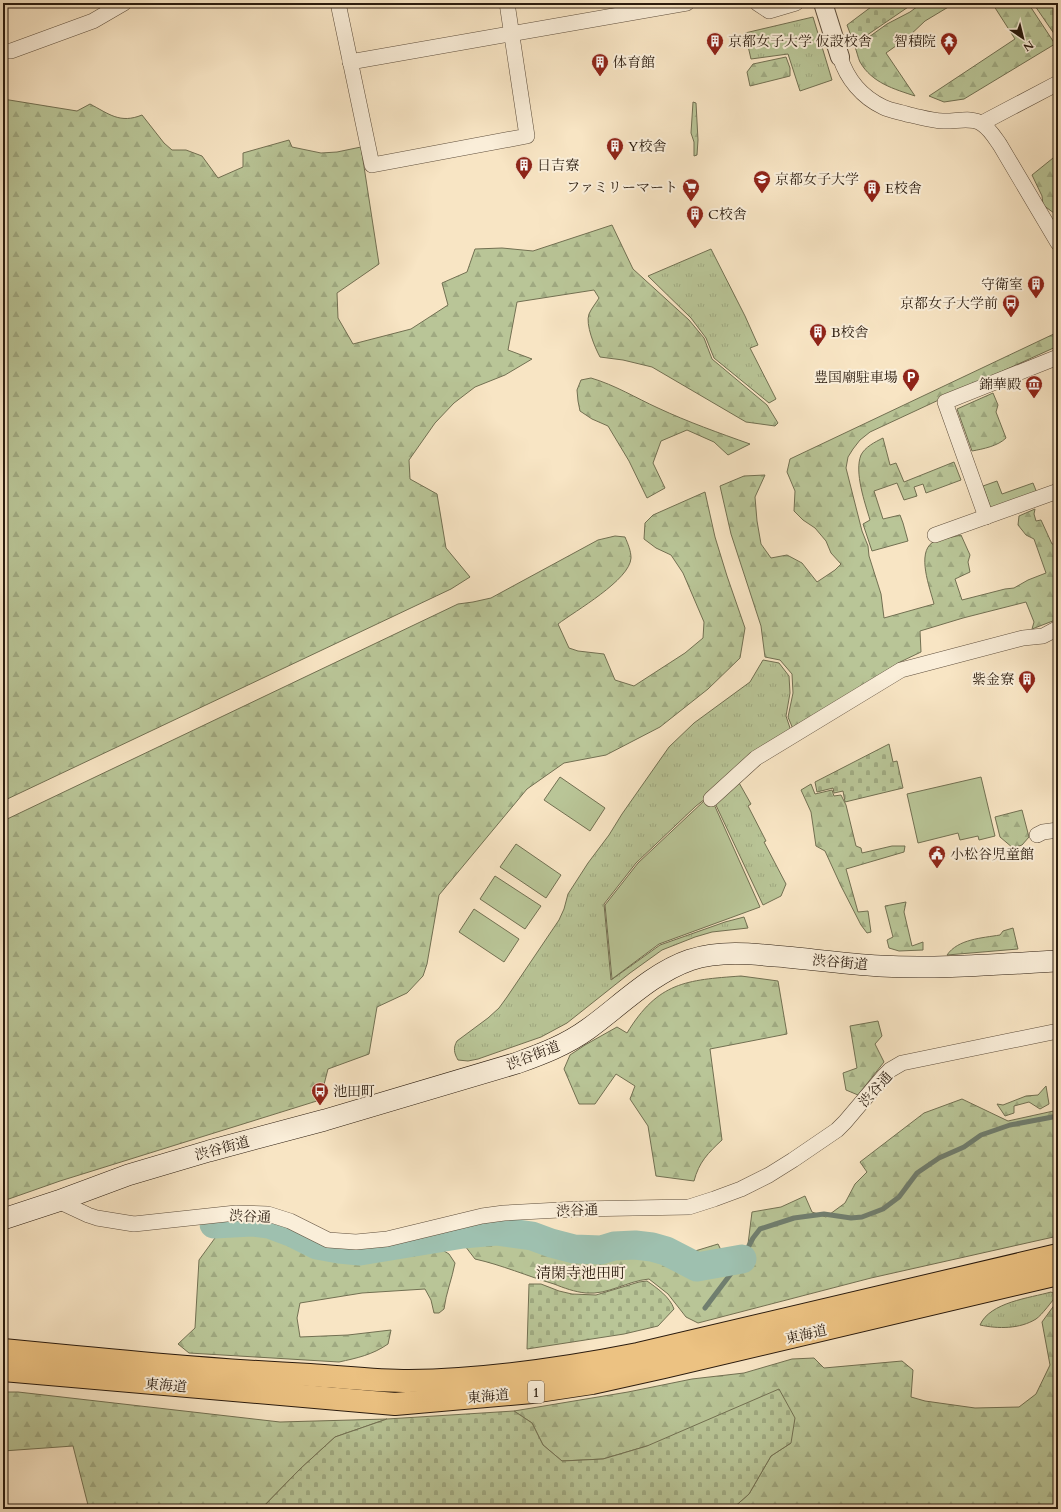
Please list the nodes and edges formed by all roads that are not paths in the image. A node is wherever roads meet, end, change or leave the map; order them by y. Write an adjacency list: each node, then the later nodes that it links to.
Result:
1 (124, 3): 9 (street)
2 (338, 3): 11 (street)
3 (508, 3): 8 (street)
4 (686, 3): 8 (street)
5 (757, 3): 6 (street)
6 (796, 3)
7 (823, 3): 10 (street)
8 (512, 34): 11 (street); 11 (street)
9 (3, 51)
10 (840, 57): 13 (street)
11 (350, 62)
12 (1058, 83): 13 (street)
13 (982, 123): 14 (street)
14 (1058, 243)
15 (1058, 357): 17 (street)
16 (1058, 491): 17 (street)
17 (986, 517): 18 (street)
18 (935, 535)
19 (1058, 628): 20 (street)
20 (711, 799)
21 (1058, 830): 22 (street)
22 (1037, 835)
23 (1058, 961): 25 (main road, 渋谷街道)
24 (1058, 1031): 25 (street, 渋谷通)
25 (58, 1201): 26 (main road, 渋谷街道)
26 (3, 1219)
27 (1058, 1255): 29 (highway, 東海道 / 1)
28 (1058, 1274): 30 (highway, 東海道 / 1)
29 (3, 1350)
30 (3, 1370)

